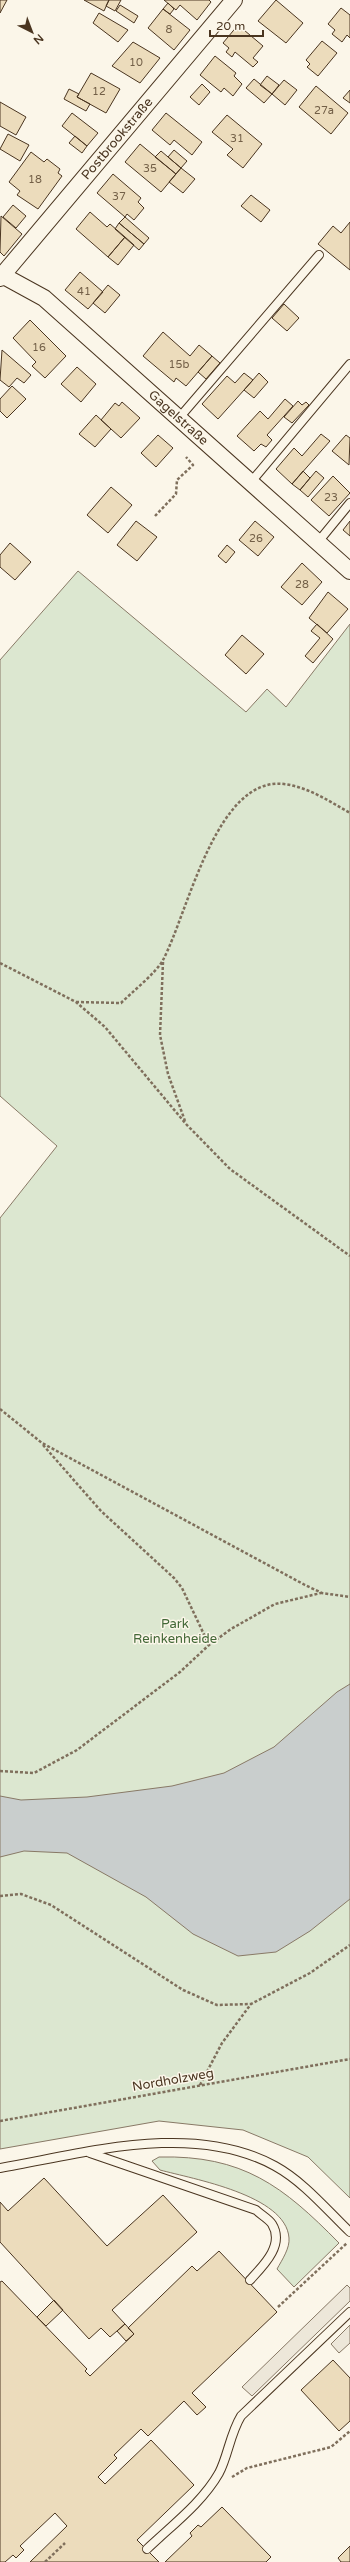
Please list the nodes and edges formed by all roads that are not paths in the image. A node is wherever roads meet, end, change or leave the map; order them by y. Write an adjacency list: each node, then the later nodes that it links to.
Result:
1 (234, 0): 3 (street, Postbrookstraße)
2 (319, 255): 5 (lane)
3 (1, 276): 5 (street, Gagelstraße)
4 (350, 364): 6 (lane)
5 (179, 418): 6 (street, Gagelstraße)
6 (251, 482): 8 (street, Gagelstraße)
7 (350, 503): 8 (lane)
8 (318, 542): 9 (street, Gagelstraße)
9 (350, 571)
10 (88, 2153): 11 (lane); 12 (lane); 13 (lane)
11 (0, 2168)
12 (350, 2232)
13 (250, 2280)
14 (350, 2312): 15 (lane)
15 (147, 2550)

